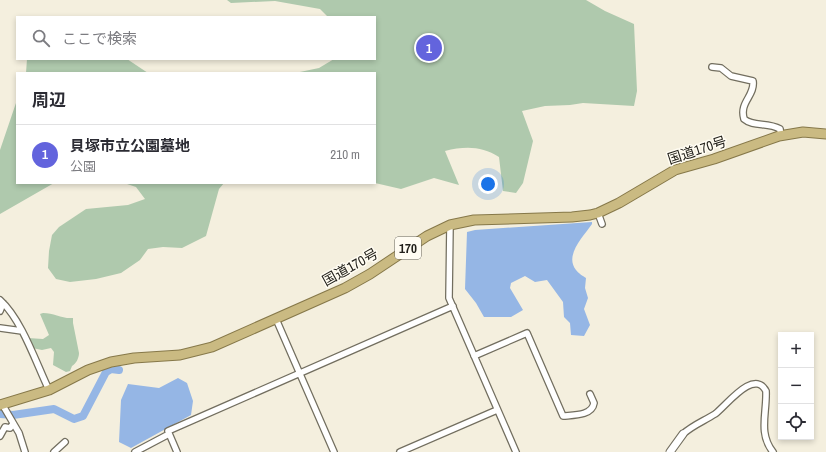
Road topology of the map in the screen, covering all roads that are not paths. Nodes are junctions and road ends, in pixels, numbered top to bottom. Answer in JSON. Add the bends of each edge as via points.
{"nodes":[{"id":1,"x":712,"y":67,"type":"dead end"},
{"id":2,"x":826,"y":134,"type":"edge"},
{"id":3,"x":781,"y":136,"type":"junction"},
{"id":4,"x":598,"y":213,"type":"junction"},
{"id":5,"x":602,"y":224,"type":"dead end"},
{"id":6,"x":450,"y":225,"type":"junction"},
{"id":7,"x":1,"y":302,"type":"edge"},
{"id":8,"x":453,"y":306,"type":"junction"},
{"id":9,"x":0,"y":311,"type":"edge"},
{"id":10,"x":276,"y":319,"type":"junction"},
{"id":11,"x":0,"y":328,"type":"edge"},
{"id":12,"x":22,"y":331,"type":"junction"},
{"id":13,"x":474,"y":356,"type":"junction"},
{"id":14,"x":300,"y":373,"type":"junction"},
{"id":15,"x":49,"y":390,"type":"junction"},
{"id":16,"x":590,"y":394,"type":"dead end"},
{"id":17,"x":1,"y":404,"type":"edge"},
{"id":18,"x":497,"y":410,"type":"junction"},
{"id":19,"x":13,"y":424,"type":"junction"},
{"id":20,"x":169,"y":434,"type":"junction"},
{"id":21,"x":683,"y":434,"type":"joint"},
{"id":22,"x":0,"y":436,"type":"edge"},
{"id":23,"x":65,"y":442,"type":"dead end"},
{"id":24,"x":25,"y":452,"type":"edge"},
{"id":25,"x":54,"y":452,"type":"edge"},
{"id":26,"x":135,"y":452,"type":"edge"},
{"id":27,"x":177,"y":452,"type":"edge"},
{"id":28,"x":334,"y":452,"type":"edge"},
{"id":29,"x":400,"y":452,"type":"edge"},
{"id":30,"x":516,"y":452,"type":"edge"},
{"id":31,"x":670,"y":452,"type":"edge"},
{"id":32,"x":773,"y":452,"type":"edge"}],
"edges":[{"from":1,"to":3,"type":"street","via":[[721,68],[731,76],[753,81],[752,92],[743,107],[744,119],[752,123],[774,126],[780,129]]},
{"from":2,"to":3,"type":"highway","name":"国道170号","number":"170","via":[[803,132]]},
{"from":3,"to":4,"type":"highway","name":"国道170号","number":"170","via":[[675,170]]},
{"from":4,"to":5,"type":"street"},
{"from":4,"to":6,"type":"highway","name":"国道170号","number":"170","via":[[572,217],[474,220]]},
{"from":6,"to":8,"type":"street","via":[[449,298]]},
{"from":6,"to":10,"type":"highway","name":"国道170号","number":"170","via":[[427,236],[354,283]]},
{"from":7,"to":9,"type":"street"},
{"from":7,"to":12,"type":"street","via":[[12,312]]},
{"from":8,"to":13,"type":"street"},
{"from":8,"to":14,"type":"street"},
{"from":10,"to":14,"type":"street"},
{"from":10,"to":15,"type":"highway","name":"国道170号","number":"170","via":[[197,352],[111,362],[88,370]]},
{"from":11,"to":12,"type":"street"},
{"from":12,"to":15,"type":"street"},
{"from":13,"to":16,"type":"street","via":[[527,333],[563,416],[588,413],[592,410],[594,403]]},
{"from":13,"to":18,"type":"street"},
{"from":14,"to":20,"type":"street","via":[[168,431]]},
{"from":14,"to":28,"type":"street"},
{"from":15,"to":17,"type":"highway","name":"国道170号","number":"170"},
{"from":17,"to":19,"type":"street"},
{"from":18,"to":29,"type":"street"},
{"from":18,"to":30,"type":"street"},
{"from":19,"to":22,"type":"street","via":[[10,428],[5,427]]},
{"from":19,"to":24,"type":"street"},
{"from":20,"to":26,"type":"street"},
{"from":20,"to":27,"type":"street"},
{"from":21,"to":31,"type":"street"},
{"from":21,"to":32,"type":"street","via":[[715,413],[741,390],[752,384],[762,385],[766,391],[765,436]]},
{"from":23,"to":25,"type":"street"}]}
